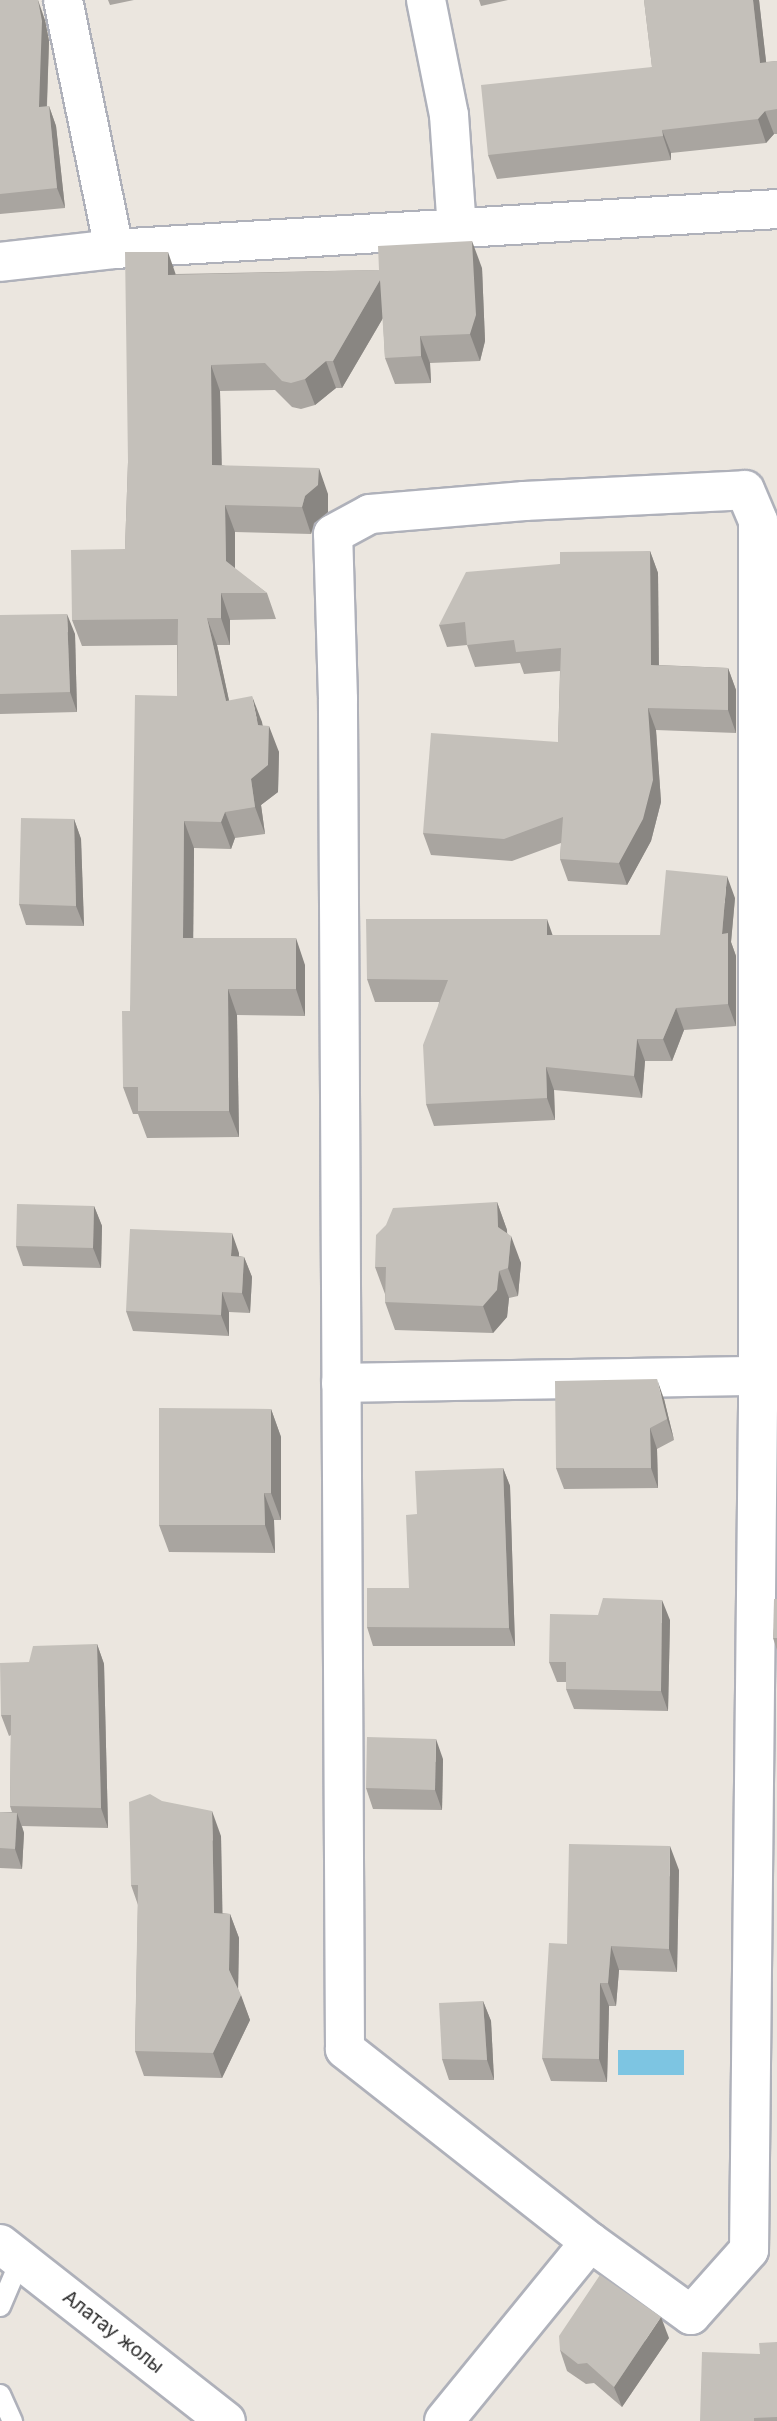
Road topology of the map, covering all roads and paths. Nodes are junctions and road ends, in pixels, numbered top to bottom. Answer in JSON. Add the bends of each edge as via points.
{"nodes":[{"id":1,"x":64,"y":0,"type":"edge"},
{"id":2,"x":426,"y":0,"type":"edge"},
{"id":3,"x":777,"y":209,"type":"edge"},
{"id":4,"x":457,"y":230,"type":"junction"},
{"id":5,"x":114,"y":249,"type":"junction"},
{"id":6,"x":0,"y":262,"type":"edge"},
{"id":7,"x":758,"y":1376,"type":"junction"},
{"id":8,"x":341,"y":1382,"type":"junction"},
{"id":9,"x":590,"y":2242,"type":"junction"},
{"id":10,"x":10,"y":2252,"type":"edge"},
{"id":11,"x":0,"y":2306,"type":"edge"},
{"id":12,"x":0,"y":2394,"type":"edge"},
{"id":13,"x":12,"y":2421,"type":"edge"},
{"id":14,"x":226,"y":2421,"type":"edge"},
{"id":15,"x":444,"y":2421,"type":"edge"}],
"edges":[{"from":1,"to":5,"type":"street"},
{"from":2,"to":4,"type":"street","via":[[449,115]]},
{"from":3,"to":4,"type":"street"},
{"from":4,"to":5,"type":"street"},
{"from":5,"to":6,"type":"street"},
{"from":7,"to":8,"type":"street"},
{"from":7,"to":8,"type":"street","via":[[758,521],[745,490],[370,514],[333,534]]},
{"from":7,"to":9,"type":"street","via":[[749,2250],[691,2315]]},
{"from":8,"to":9,"type":"street","via":[[345,2049]]},
{"from":9,"to":15,"type":"street"},
{"from":10,"to":11,"type":"lane"},
{"from":10,"to":14,"type":"street","name":"Алатау жолы"},
{"from":12,"to":13,"type":"lane"}]}
